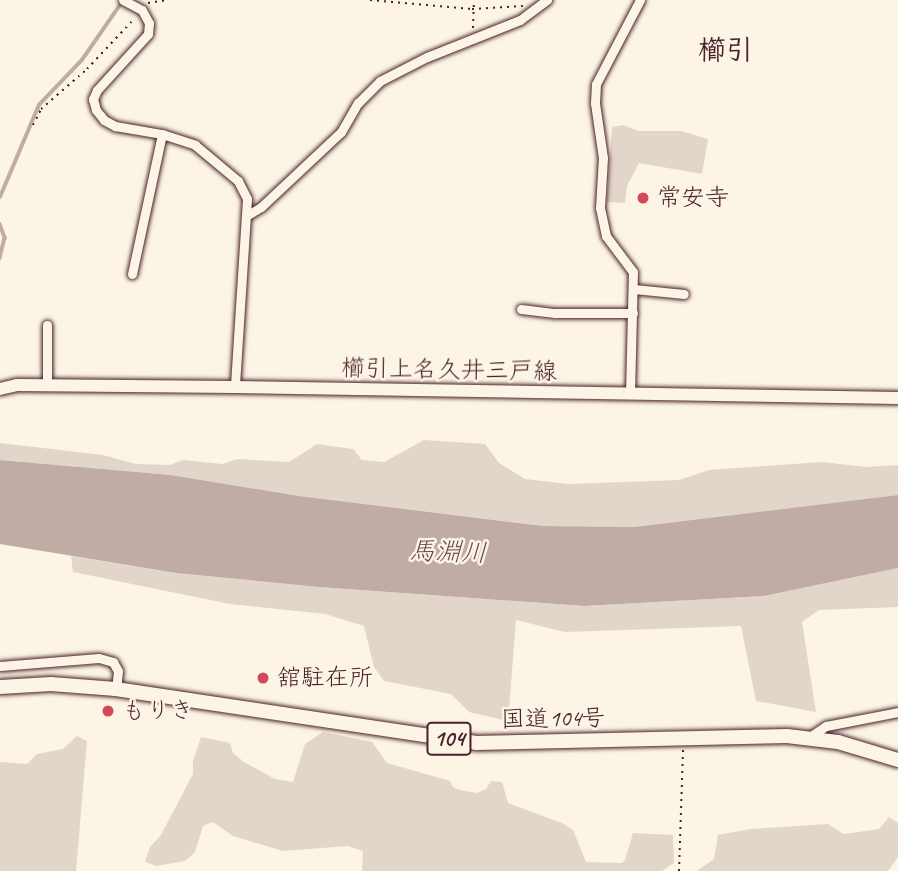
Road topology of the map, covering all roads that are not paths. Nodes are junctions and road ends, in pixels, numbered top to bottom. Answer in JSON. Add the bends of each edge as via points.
{"nodes":[{"id":1,"x":123,"y":0,"type":"edge"},
{"id":2,"x":640,"y":0,"type":"edge"},
{"id":3,"x":545,"y":1,"type":"edge"},
{"id":4,"x":162,"y":134,"type":"junction"},
{"id":5,"x":246,"y":216,"type":"junction"},
{"id":6,"x":132,"y":274,"type":"dead end"},
{"id":7,"x":634,"y":289,"type":"junction"},
{"id":8,"x":684,"y":295,"type":"dead end"},
{"id":9,"x":521,"y":309,"type":"dead end"},
{"id":10,"x":633,"y":313,"type":"junction"},
{"id":11,"x":47,"y":325,"type":"dead end"},
{"id":12,"x":47,"y":385,"type":"junction"},
{"id":13,"x":235,"y":387,"type":"junction"},
{"id":14,"x":0,"y":388,"type":"edge"},
{"id":15,"x":630,"y":394,"type":"junction"},
{"id":16,"x":898,"y":398,"type":"edge"},
{"id":17,"x":0,"y":666,"type":"edge"},
{"id":18,"x":0,"y":687,"type":"edge"},
{"id":19,"x":116,"y":688,"type":"junction"},
{"id":20,"x":898,"y":712,"type":"edge"},
{"id":21,"x":808,"y":738,"type":"junction"},
{"id":22,"x":898,"y":760,"type":"edge"}],
"edges":[{"from":1,"to":4,"type":"street","via":[[140,9],[149,23],[148,34],[97,90],[93,99],[96,110],[115,126]]},
{"from":2,"to":7,"type":"street","via":[[596,84],[595,103],[603,158],[600,208],[606,236],[634,272]]},
{"from":3,"to":5,"type":"street","via":[[520,20],[380,81],[358,103],[341,131],[261,208]]},
{"from":4,"to":5,"type":"street","via":[[195,145],[239,181],[247,199]]},
{"from":4,"to":6,"type":"street"},
{"from":5,"to":13,"type":"street"},
{"from":7,"to":8,"type":"street"},
{"from":7,"to":10,"type":"street"},
{"from":9,"to":10,"type":"street"},
{"from":10,"to":15,"type":"street"},
{"from":11,"to":12,"type":"street"},
{"from":12,"to":13,"type":"main road","name":"櫛引上名久井三戸線"},
{"from":12,"to":14,"type":"main road","name":"櫛引上名久井三戸線"},
{"from":13,"to":15,"type":"main road","name":"櫛引上名久井三戸線"},
{"from":15,"to":16,"type":"main road","name":"櫛引上名久井三戸線"},
{"from":17,"to":19,"type":"street","via":[[99,658],[113,662],[118,671]]},
{"from":18,"to":19,"type":"highway","name":"国道104号","number":"104"},
{"from":19,"to":21,"type":"highway","name":"国道104号","number":"104","via":[[476,743]]},
{"from":20,"to":21,"type":"street","via":[[826,726]]},
{"from":21,"to":22,"type":"highway","name":"国道104号","number":"104"}]}
